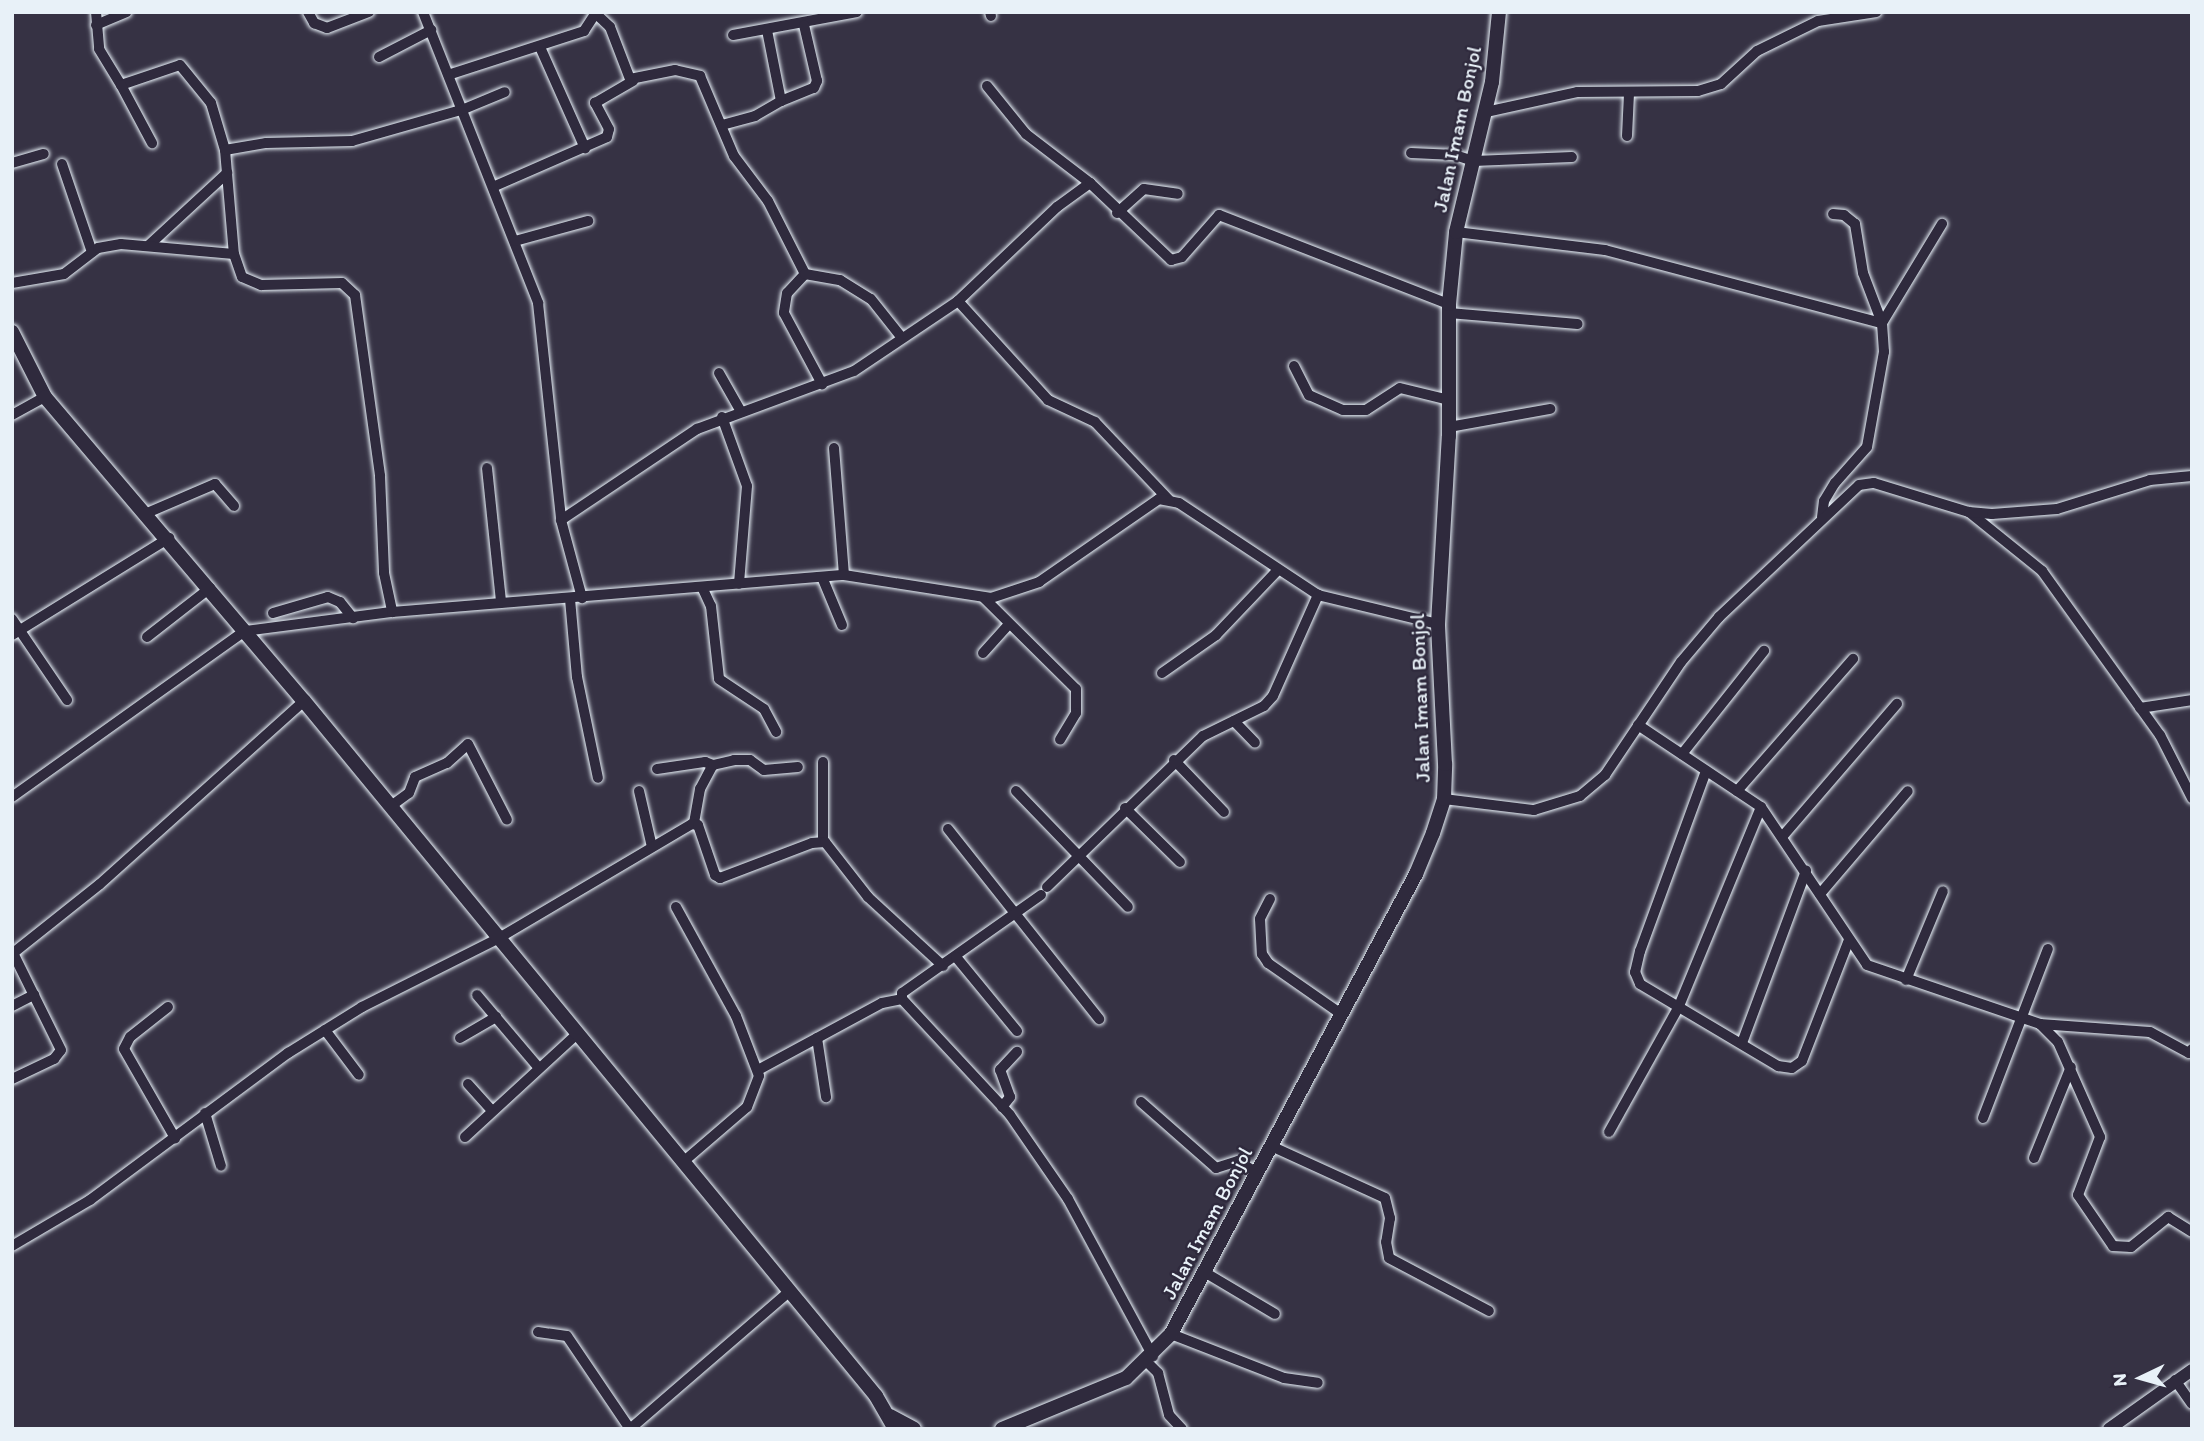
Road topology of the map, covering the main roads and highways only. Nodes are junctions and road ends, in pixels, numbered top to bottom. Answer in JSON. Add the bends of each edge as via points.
{"nodes":[{"id":1,"x":1499,"y":12,"type":"edge"},
{"id":2,"x":12,"y":332,"type":"edge"},
{"id":3,"x":893,"y":1422,"type":"edge"},
{"id":4,"x":914,"y":1429,"type":"edge"},
{"id":5,"x":1002,"y":1429,"type":"edge"}],
"edges":[{"from":1,"to":5,"type":"main road","name":"Jalan Imam Bonjol","via":[[1486,112],[1456,232],[1449,309],[1449,427],[1437,624],[1444,799],[1416,874],[1171,1334],[1126,1378]]},
{"from":2,"to":3,"type":"main road","via":[[46,397],[391,806]]},
{"from":3,"to":4,"type":"main road"}]}
